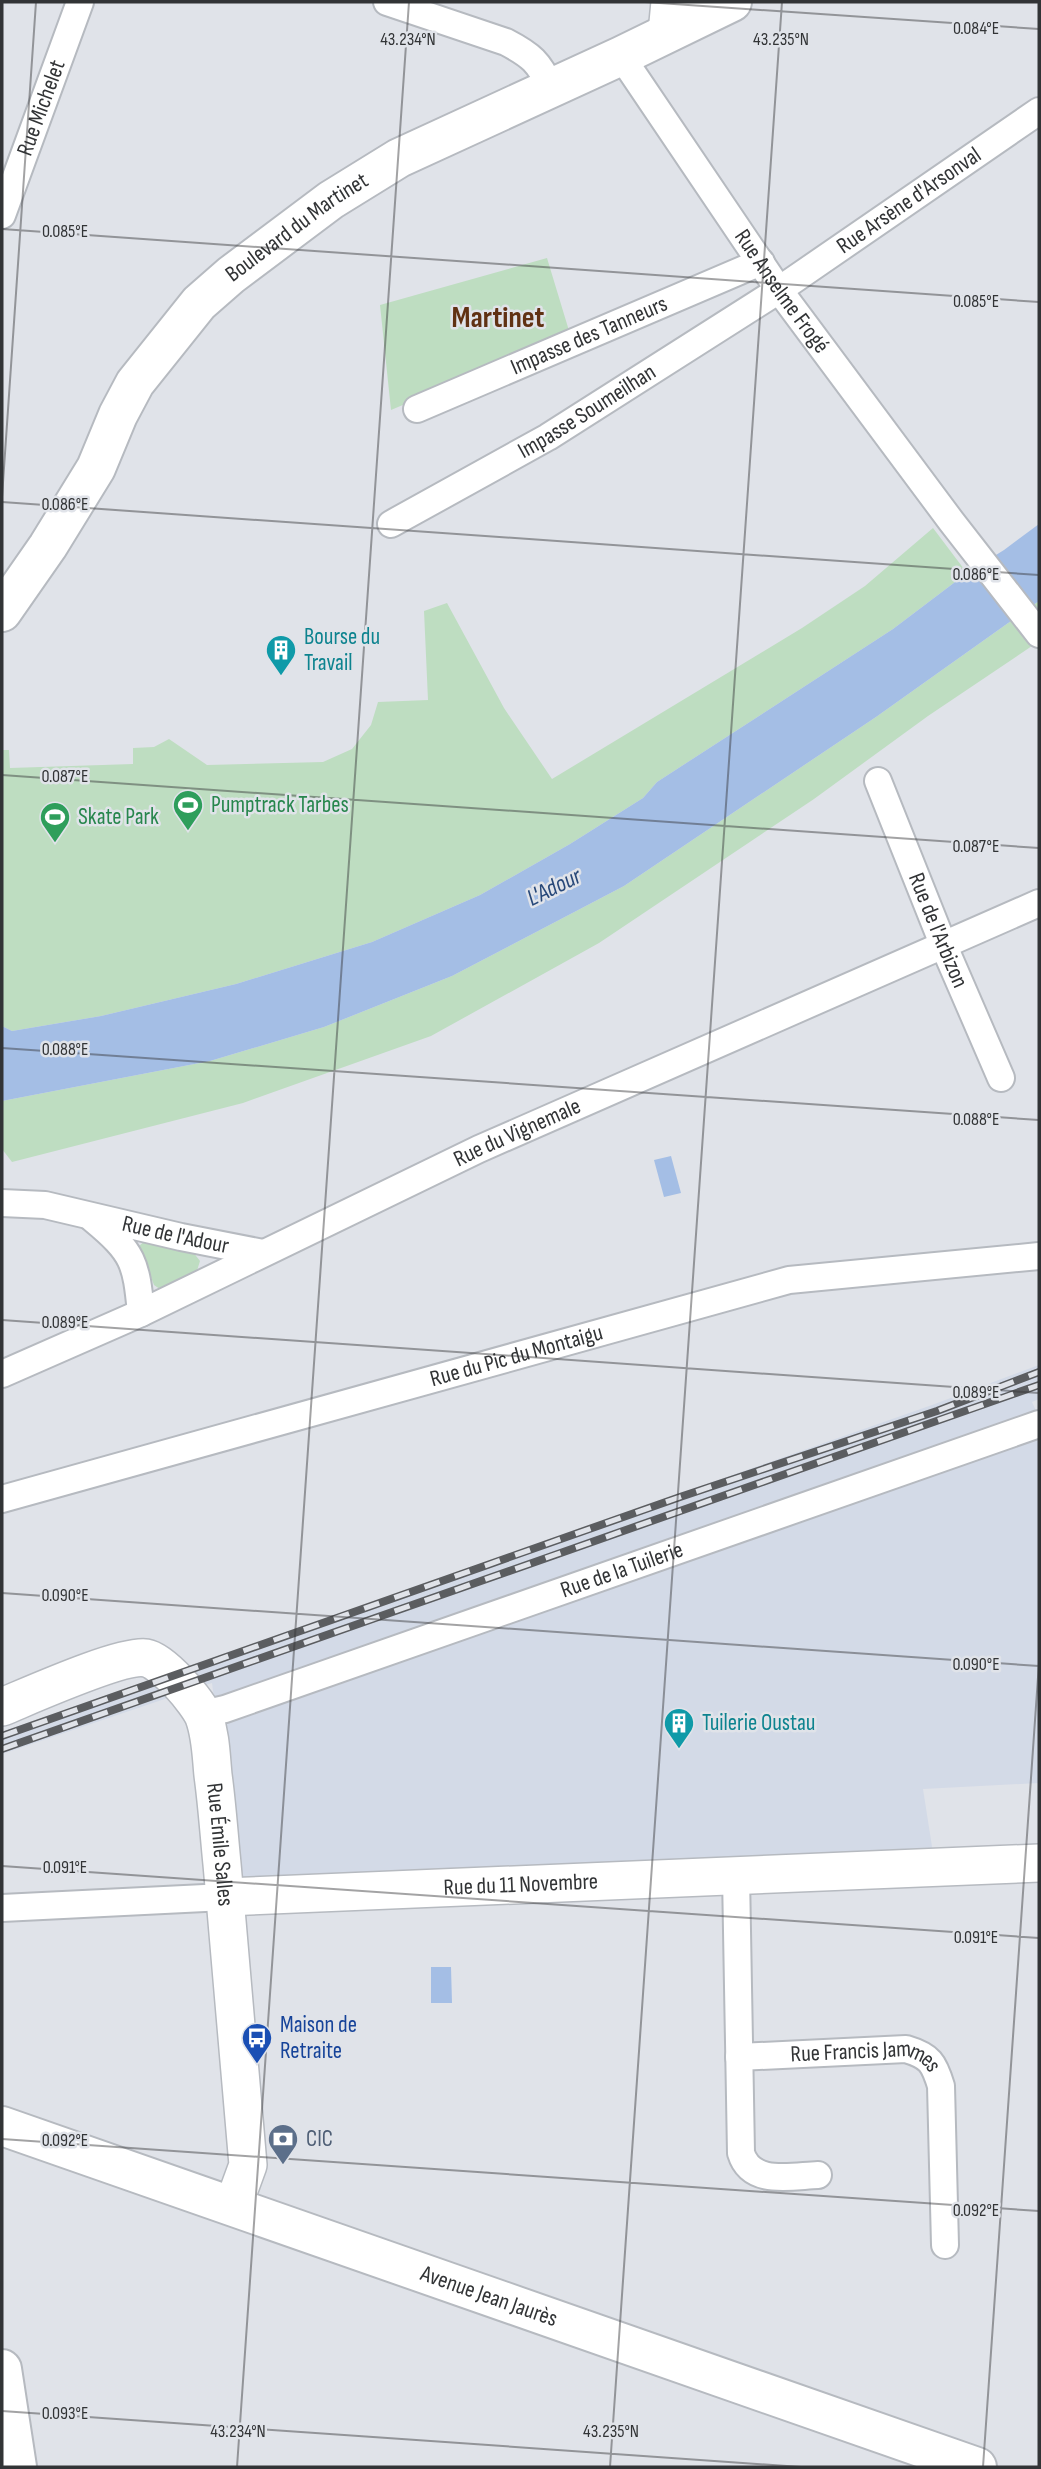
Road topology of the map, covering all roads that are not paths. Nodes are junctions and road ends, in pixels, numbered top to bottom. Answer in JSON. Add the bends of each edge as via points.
{"nodes":[{"id":1,"x":80,"y":2,"type":"edge"},
{"id":2,"x":387,"y":2,"type":"edge"},
{"id":3,"x":732,"y":2,"type":"edge"},
{"id":4,"x":668,"y":17,"type":"edge"},
{"id":5,"x":621,"y":56,"type":"junction"},
{"id":6,"x":551,"y":88,"type":"junction"},
{"id":7,"x":1039,"y":111,"type":"edge"},
{"id":8,"x":2,"y":215,"type":"edge"},
{"id":9,"x":761,"y":262,"type":"junction"},
{"id":10,"x":779,"y":290,"type":"junction"},
{"id":11,"x":417,"y":408,"type":"dead end"},
{"id":12,"x":391,"y":524,"type":"dead end"},
{"id":13,"x":2,"y":612,"type":"edge"},
{"id":14,"x":1039,"y":634,"type":"edge"},
{"id":15,"x":878,"y":781,"type":"dead end"},
{"id":16,"x":1039,"y":903,"type":"edge"},
{"id":17,"x":943,"y":944,"type":"junction"},
{"id":18,"x":1002,"y":1078,"type":"dead end"},
{"id":19,"x":2,"y":1203,"type":"edge"},
{"id":20,"x":89,"y":1216,"type":"junction"},
{"id":21,"x":263,"y":1253,"type":"junction"},
{"id":22,"x":1039,"y":1256,"type":"edge"},
{"id":23,"x":141,"y":1313,"type":"junction"},
{"id":24,"x":2,"y":1374,"type":"edge"},
{"id":25,"x":1039,"y":1424,"type":"edge"},
{"id":26,"x":2,"y":1499,"type":"edge"},
{"id":27,"x":2,"y":1707,"type":"edge"},
{"id":28,"x":203,"y":1714,"type":"junction"},
{"id":29,"x":1039,"y":1863,"type":"edge"},
{"id":30,"x":736,"y":1875,"type":"junction"},
{"id":31,"x":225,"y":1897,"type":"junction"},
{"id":32,"x":2,"y":1908,"type":"edge"},
{"id":33,"x":739,"y":2057,"type":"junction"},
{"id":34,"x":2,"y":2126,"type":"edge"},
{"id":35,"x":818,"y":2175,"type":"dead end"},
{"id":36,"x":233,"y":2206,"type":"junction"},
{"id":37,"x":945,"y":2245,"type":"dead end"},
{"id":38,"x":2,"y":2369,"type":"edge"},
{"id":39,"x":931,"y":2459,"type":"edge"},
{"id":40,"x":17,"y":2467,"type":"edge"},
{"id":41,"x":977,"y":2467,"type":"edge"}],
"edges":[{"from":1,"to":8,"type":"street","name":"Rue Michelet"},
{"from":2,"to":6,"type":"street","via":[[522,50],[539,64]]},
{"from":3,"to":4,"type":"main road","name":"Boulevard du Martinet"},
{"from":4,"to":5,"type":"main road","name":"Boulevard du Martinet"},
{"from":5,"to":6,"type":"main road","name":"Boulevard du Martinet"},
{"from":5,"to":9,"type":"street","name":"Rue Anselme Frogé"},
{"from":6,"to":13,"type":"main road","name":"Boulevard du Martinet","via":[[388,165],[331,200],[198,303],[135,383],[96,468]]},
{"from":7,"to":10,"type":"street","name":"Rue Arsène d'Arsonval"},
{"from":9,"to":10,"type":"street","name":"Rue Anselme Frogé"},
{"from":9,"to":11,"type":"street","name":"Impasse des Tanneurs"},
{"from":10,"to":12,"type":"street","name":"Impasse Soumeilhan","via":[[548,437]]},
{"from":10,"to":14,"type":"street","name":"Rue Anselme Frogé"},
{"from":15,"to":17,"type":"street","name":"Rue de l'Arbizon"},
{"from":16,"to":17,"type":"street","name":"Rue du Vignemale"},
{"from":17,"to":18,"type":"street","name":"Rue de l'Arbizon"},
{"from":17,"to":21,"type":"street","name":"Rue du Vignemale","via":[[479,1150]]},
{"from":19,"to":20,"type":"street","name":"Rue de l'Adour","via":[[45,1205]]},
{"from":20,"to":21,"type":"street","name":"Rue de l'Adour"},
{"from":20,"to":23,"type":"street","name":"Rue de l'Adour","via":[[118,1239],[136,1266]]},
{"from":21,"to":23,"type":"street","name":"Rue du Vignemale"},
{"from":22,"to":26,"type":"street","name":"Rue du Pic du Montaigu","via":[[789,1280]]},
{"from":23,"to":24,"type":"street","name":"Rue du Vignemale"},
{"from":25,"to":28,"type":"street","name":"Rue de la Tuilerie"},
{"from":27,"to":28,"type":"street","name":"Rue Émile Salles","via":[[105,1667],[145,1658],[161,1666]]},
{"from":28,"to":31,"type":"street","name":"Rue Émile Salles","via":[[209,1733]]},
{"from":29,"to":30,"type":"street","name":"Rue du 11 Novembre"},
{"from":30,"to":31,"type":"street","name":"Rue du 11 Novembre"},
{"from":30,"to":33,"type":"street"},
{"from":31,"to":32,"type":"street","name":"Rue du 11 Novembre"},
{"from":31,"to":36,"type":"street","name":"Rue Émile Salles","via":[[248,2165]]},
{"from":33,"to":35,"type":"street","via":[[744,2163],[762,2176]]},
{"from":33,"to":37,"type":"street","name":"Rue Francis Jammes","via":[[906,2049],[923,2054],[935,2066],[941,2087]]},
{"from":34,"to":36,"type":"main road","name":"Avenue Jean Jaurès"},
{"from":36,"to":39,"type":"main road","name":"Avenue Jean Jaurès"},
{"from":38,"to":40,"type":"main road"},
{"from":39,"to":41,"type":"main road","name":"Avenue Jean Jaurès"}]}
